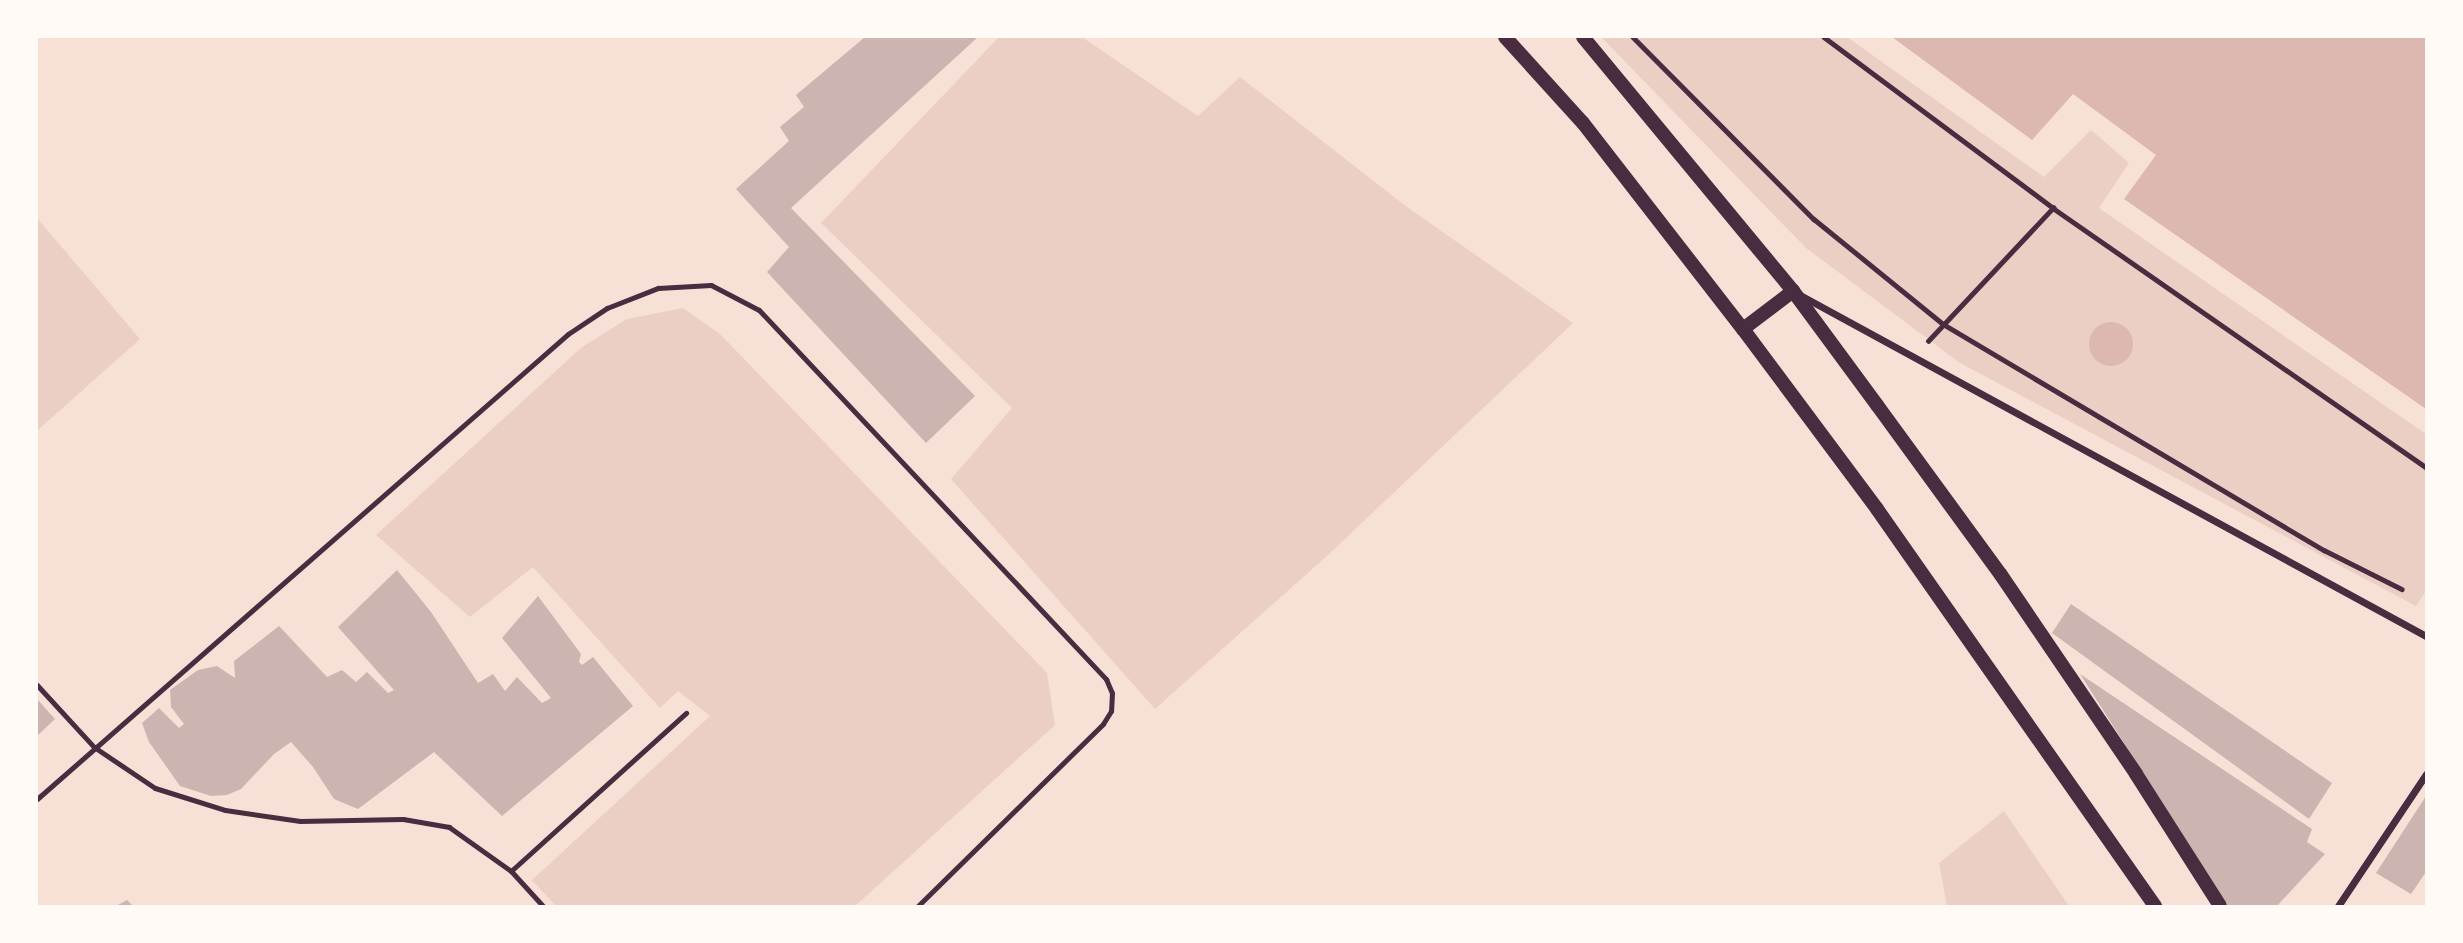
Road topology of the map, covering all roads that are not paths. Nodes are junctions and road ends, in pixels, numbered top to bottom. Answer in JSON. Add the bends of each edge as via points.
{"nodes":[{"id":1,"x":1505,"y":37,"type":"edge"},
{"id":2,"x":1583,"y":37,"type":"edge"},
{"id":3,"x":1793,"y":292,"type":"junction"},
{"id":4,"x":1743,"y":329,"type":"junction"},
{"id":5,"x":2426,"y":636,"type":"edge"},
{"id":6,"x":37,"y":685,"type":"edge"},
{"id":7,"x":686,"y":713,"type":"dead end"},
{"id":8,"x":93,"y":747,"type":"junction"},
{"id":9,"x":2426,"y":774,"type":"edge"},
{"id":10,"x":37,"y":799,"type":"edge"},
{"id":11,"x":511,"y":871,"type":"junction"},
{"id":12,"x":543,"y":906,"type":"edge"},
{"id":13,"x":918,"y":906,"type":"edge"},
{"id":14,"x":2155,"y":906,"type":"edge"},
{"id":15,"x":2220,"y":906,"type":"edge"},
{"id":16,"x":2338,"y":906,"type":"edge"}],
"edges":[{"from":1,"to":4,"type":"main road","via":[[1583,123]]},
{"from":2,"to":3,"type":"main road"},
{"from":3,"to":4,"type":"main road"},
{"from":3,"to":5,"type":"street"},
{"from":3,"to":15,"type":"main road","via":[[2001,575]]},
{"from":4,"to":14,"type":"main road","via":[[1885,521]]},
{"from":6,"to":8,"type":"lane"},
{"from":7,"to":11,"type":"lane"},
{"from":8,"to":10,"type":"lane"},
{"from":8,"to":11,"type":"lane","via":[[155,788],[225,810],[300,821],[403,819],[449,827]]},
{"from":8,"to":13,"type":"lane","via":[[568,334],[607,307],[658,289],[711,285],[759,310],[1107,679],[1112,693],[1111,711],[1103,724]]},
{"from":9,"to":16,"type":"street"},
{"from":11,"to":12,"type":"lane"}]}
